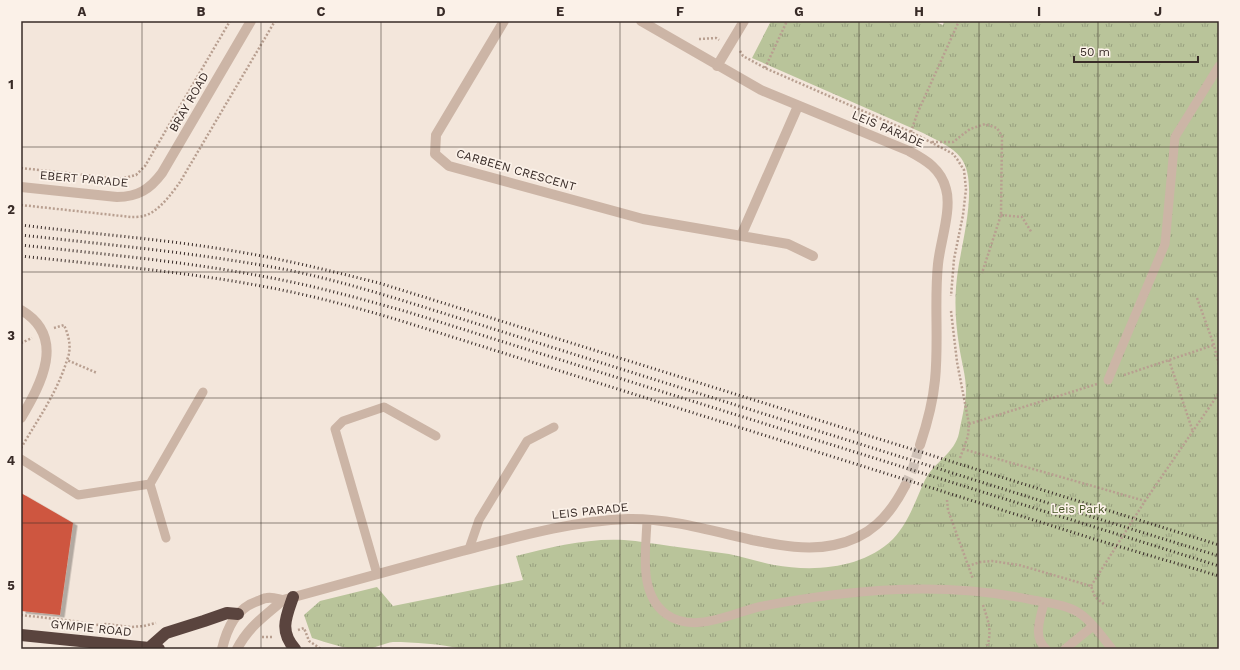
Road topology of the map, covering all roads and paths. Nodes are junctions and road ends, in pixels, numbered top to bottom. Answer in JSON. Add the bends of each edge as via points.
{"nodes":[{"id":1,"x":230,"y":21,"type":"edge"},
{"id":2,"x":251,"y":21,"type":"edge"},
{"id":3,"x":275,"y":21,"type":"edge"},
{"id":4,"x":504,"y":21,"type":"edge"},
{"id":5,"x":641,"y":21,"type":"edge"},
{"id":6,"x":744,"y":21,"type":"edge"},
{"id":7,"x":787,"y":21,"type":"edge"},
{"id":8,"x":959,"y":21,"type":"edge"},
{"id":9,"x":698,"y":39,"type":"dead end"},
{"id":10,"x":730,"y":45,"type":"junction"},
{"id":11,"x":717,"y":66,"type":"junction"},
{"id":12,"x":1219,"y":66,"type":"edge"},
{"id":13,"x":765,"y":68,"type":"junction"},
{"id":14,"x":798,"y":106,"type":"junction"},
{"id":15,"x":911,"y":132,"type":"junction"},
{"id":16,"x":931,"y":142,"type":"junction"},
{"id":17,"x":21,"y":168,"type":"edge"},
{"id":18,"x":21,"y":187,"type":"edge"},
{"id":19,"x":144,"y":192,"type":"joint"},
{"id":20,"x":21,"y":205,"type":"edge"},
{"id":21,"x":1000,"y":215,"type":"junction"},
{"id":22,"x":1032,"y":232,"type":"dead end"},
{"id":23,"x":741,"y":236,"type":"junction"},
{"id":24,"x":813,"y":256,"type":"dead end"},
{"id":25,"x":982,"y":273,"type":"dead end"},
{"id":26,"x":1197,"y":298,"type":"dead end"},
{"id":27,"x":951,"y":302,"type":"dead end"},
{"id":28,"x":951,"y":308,"type":"dead end"},
{"id":29,"x":21,"y":310,"type":"edge"},
{"id":30,"x":42,"y":332,"type":"junction"},
{"id":31,"x":1214,"y":345,"type":"junction"},
{"id":32,"x":68,"y":360,"type":"junction"},
{"id":33,"x":1169,"y":360,"type":"junction"},
{"id":34,"x":1219,"y":366,"type":"edge"},
{"id":35,"x":97,"y":373,"type":"dead end"},
{"id":36,"x":1108,"y":380,"type":"junction"},
{"id":37,"x":203,"y":392,"type":"dead end"},
{"id":38,"x":1219,"y":393,"type":"edge"},
{"id":39,"x":21,"y":418,"type":"edge"},
{"id":40,"x":970,"y":424,"type":"junction"},
{"id":41,"x":554,"y":427,"type":"dead end"},
{"id":42,"x":1192,"y":432,"type":"junction"},
{"id":43,"x":436,"y":436,"type":"dead end"},
{"id":44,"x":920,"y":445,"type":"tunnel mouth"},
{"id":45,"x":21,"y":448,"type":"edge"},
{"id":46,"x":963,"y":449,"type":"junction"},
{"id":47,"x":960,"y":458,"type":"dead end"},
{"id":48,"x":21,"y":459,"type":"edge"},
{"id":49,"x":150,"y":484,"type":"junction"},
{"id":50,"x":905,"y":486,"type":"tunnel mouth"},
{"id":51,"x":947,"y":500,"type":"dead end"},
{"id":52,"x":1145,"y":501,"type":"junction"},
{"id":53,"x":647,"y":520,"type":"junction"},
{"id":54,"x":166,"y":538,"type":"dead end"},
{"id":55,"x":469,"y":549,"type":"junction"},
{"id":56,"x":968,"y":566,"type":"junction"},
{"id":57,"x":377,"y":574,"type":"junction"},
{"id":58,"x":973,"y":580,"type":"dead end"},
{"id":59,"x":1091,"y":586,"type":"junction"},
{"id":60,"x":288,"y":599,"type":"junction"},
{"id":61,"x":981,"y":601,"type":"dead end"},
{"id":62,"x":1044,"y":602,"type":"junction"},
{"id":63,"x":1105,"y":605,"type":"dead end"},
{"id":64,"x":21,"y":614,"type":"edge"},
{"id":65,"x":238,"y":614,"type":"junction"},
{"id":66,"x":161,"y":621,"type":"dead end"},
{"id":67,"x":1093,"y":626,"type":"junction"},
{"id":68,"x":296,"y":630,"type":"dead end"},
{"id":69,"x":21,"y":635,"type":"edge"},
{"id":70,"x":276,"y":636,"type":"dead end"},
{"id":71,"x":260,"y":637,"type":"dead end"},
{"id":72,"x":154,"y":648,"type":"edge"},
{"id":73,"x":222,"y":649,"type":"edge"},
{"id":74,"x":238,"y":649,"type":"edge"},
{"id":75,"x":295,"y":649,"type":"edge"},
{"id":76,"x":321,"y":649,"type":"edge"},
{"id":77,"x":986,"y":649,"type":"edge"},
{"id":78,"x":1046,"y":649,"type":"edge"},
{"id":79,"x":1066,"y":649,"type":"edge"},
{"id":80,"x":1112,"y":649,"type":"edge"}],
"edges":[{"from":1,"to":17,"type":"path","via":[[145,166],[136,175],[120,179]]},
{"from":2,"to":19,"type":"street","name":"BRAY ROAD","via":[[162,173]]},
{"from":3,"to":20,"type":"path","via":[[180,182],[153,212],[131,217]]},
{"from":4,"to":23,"type":"street","name":"CARBEEN CRESCENT","via":[[436,135],[435,154],[449,166],[643,219]]},
{"from":5,"to":11,"type":"street","name":"LEIS PARADE"},
{"from":6,"to":10,"type":"street"},
{"from":7,"to":13,"type":"path"},
{"from":8,"to":15,"type":"path"},
{"from":9,"to":10,"type":"path","via":[[716,38]]},
{"from":10,"to":11,"type":"street"},
{"from":10,"to":13,"type":"path","via":[[738,47],[743,56]]},
{"from":11,"to":14,"type":"street","name":"LEIS PARADE","via":[[761,90]]},
{"from":12,"to":36,"type":"lane","via":[[1175,138],[1165,244]]},
{"from":13,"to":15,"type":"path"},
{"from":14,"to":23,"type":"street"},
{"from":14,"to":44,"type":"street","name":"LEIS PARADE","via":[[920,156],[930,163],[944,182],[948,198],[937,276],[935,381]]},
{"from":15,"to":16,"type":"path"},
{"from":16,"to":21,"type":"path","via":[[953,142],[970,129],[985,124],[997,128],[1002,136]]},
{"from":16,"to":27,"type":"path","via":[[953,154],[962,165],[966,176],[965,205],[955,252]]},
{"from":18,"to":19,"type":"street","name":"EBERT PARADE","via":[[117,197]]},
{"from":21,"to":22,"type":"path","via":[[1022,217]]},
{"from":21,"to":25,"type":"path"},
{"from":23,"to":24,"type":"street","name":"CARBEEN CRESCENT","via":[[788,244]]},
{"from":26,"to":31,"type":"path"},
{"from":28,"to":40,"type":"path","via":[[957,362]]},
{"from":29,"to":30,"type":"street","via":[[30,315]]},
{"from":30,"to":32,"type":"path","via":[[64,325],[68,334]]},
{"from":30,"to":39,"type":"street","via":[[47,345],[47,358],[43,374]]},
{"from":31,"to":33,"type":"path"},
{"from":31,"to":34,"type":"path"},
{"from":32,"to":35,"type":"path"},
{"from":32,"to":45,"type":"path","via":[[46,409]]},
{"from":33,"to":36,"type":"path"},
{"from":33,"to":42,"type":"path"},
{"from":36,"to":40,"type":"path"},
{"from":37,"to":49,"type":"lane"},
{"from":38,"to":42,"type":"path"},
{"from":40,"to":46,"type":"path"},
{"from":41,"to":55,"type":"lane","via":[[527,441],[480,520]]},
{"from":42,"to":52,"type":"path"},
{"from":43,"to":57,"type":"lane","via":[[384,407],[343,421],[335,429]]},
{"from":46,"to":47,"type":"path"},
{"from":46,"to":52,"type":"path"},
{"from":48,"to":49,"type":"lane","via":[[78,495]]},
{"from":49,"to":54,"type":"lane"},
{"from":50,"to":53,"type":"street","name":"LEIS PARADE","via":[[894,506],[873,529],[862,536],[833,546],[771,544]]},
{"from":51,"to":56,"type":"path","via":[[948,510]]},
{"from":52,"to":59,"type":"path"},
{"from":53,"to":55,"type":"street","name":"LEIS PARADE","via":[[571,524]]},
{"from":53,"to":62,"type":"lane","via":[[646,576],[650,590],[657,605],[667,615],[680,620],[707,621],[761,607],[846,593],[884,590],[954,589],[1003,594]]},
{"from":55,"to":57,"type":"street","name":"LEIS PARADE"},
{"from":56,"to":58,"type":"path"},
{"from":56,"to":59,"type":"path","via":[[992,561]]},
{"from":57,"to":60,"type":"street","name":"LEIS PARADE"},
{"from":59,"to":63,"type":"path","via":[[1095,596]]},
{"from":60,"to":65,"type":"street","name":"LEIS PARADE","via":[[267,598],[252,603]]},
{"from":60,"to":74,"type":"street","name":"LEIS PARADE","via":[[255,623]]},
{"from":60,"to":75,"type":"highway","via":[[285,628],[288,639]]},
{"from":61,"to":77,"type":"path","via":[[990,626]]},
{"from":62,"to":67,"type":"lane","via":[[1075,611]]},
{"from":62,"to":78,"type":"lane","via":[[1038,637]]},
{"from":64,"to":66,"type":"path","via":[[96,625],[137,626]]},
{"from":65,"to":72,"type":"highway","via":[[227,613],[166,633]]},
{"from":65,"to":73,"type":"street","name":"LEIS PARADE","via":[[228,628]]},
{"from":67,"to":79,"type":"lane"},
{"from":67,"to":80,"type":"lane"},
{"from":68,"to":76,"type":"path","via":[[304,628],[309,641]]},
{"from":69,"to":72,"type":"highway","name":"GYMPIE ROAD"},
{"from":70,"to":71,"type":"path"}]}
